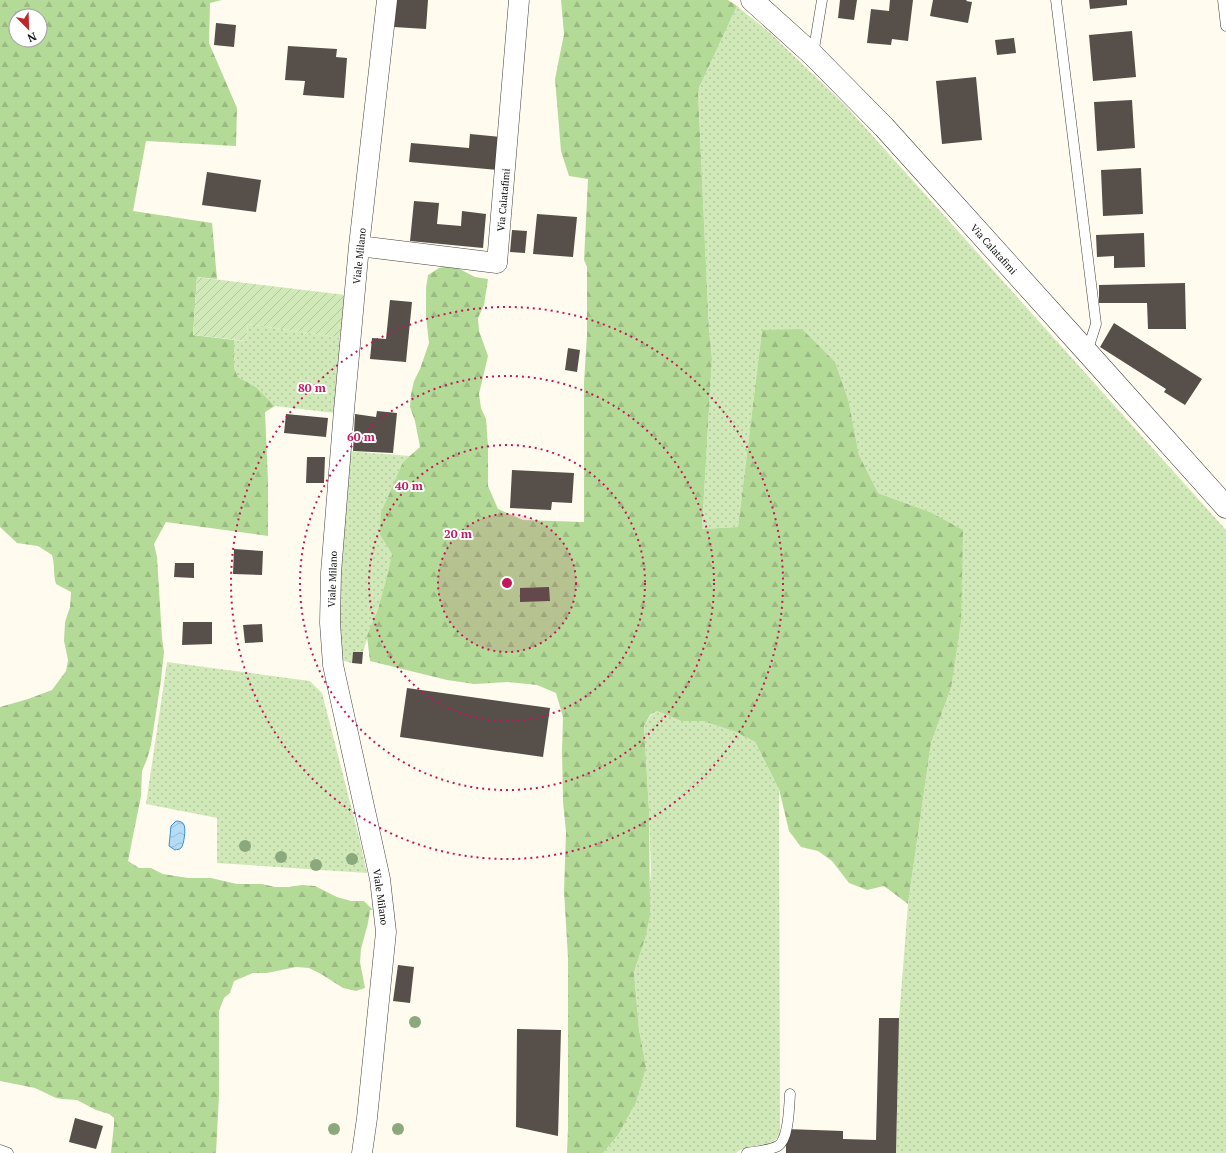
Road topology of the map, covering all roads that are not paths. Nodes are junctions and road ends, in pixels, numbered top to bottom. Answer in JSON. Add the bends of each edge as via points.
{"nodes":[{"id":1,"x":387,"y":0,"type":"edge"},
{"id":2,"x":519,"y":0,"type":"edge"},
{"id":3,"x":752,"y":0,"type":"edge"},
{"id":4,"x":822,"y":0,"type":"edge"},
{"id":5,"x":1056,"y":0,"type":"edge"},
{"id":6,"x":1223,"y":0,"type":"edge"},
{"id":7,"x":1226,"y":26,"type":"edge"},
{"id":8,"x":813,"y":54,"type":"junction"},
{"id":9,"x":360,"y":246,"type":"junction"},
{"id":10,"x":1087,"y":352,"type":"junction"},
{"id":11,"x":1226,"y":507,"type":"edge"},
{"id":12,"x":790,"y":1094,"type":"dead end"},
{"id":13,"x":0,"y":1150,"type":"edge"},
{"id":14,"x":8,"y":1153,"type":"edge"},
{"id":15,"x":362,"y":1153,"type":"edge"},
{"id":16,"x":747,"y":1153,"type":"edge"}],
"edges":[{"from":1,"to":9,"type":"street","name":"Viale Milano"},
{"from":2,"to":9,"type":"street","name":"Via Calatafimi","via":[[497,262]]},
{"from":3,"to":8,"type":"street","name":"Via Calatafimi"},
{"from":4,"to":8,"type":"lane"},
{"from":5,"to":10,"type":"lane","via":[[1096,324]]},
{"from":6,"to":7,"type":"lane"},
{"from":8,"to":10,"type":"street","name":"Via Calatafimi","via":[[884,127]]},
{"from":9,"to":15,"type":"street","name":"Viale Milano","via":[[331,573],[330,623],[333,665],[380,879],[386,932],[368,1118]]},
{"from":10,"to":11,"type":"street","name":"Via Calatafimi"},
{"from":12,"to":16,"type":"lane","via":[[784,1139],[779,1145],[767,1150]]},
{"from":13,"to":14,"type":"lane"}]}
